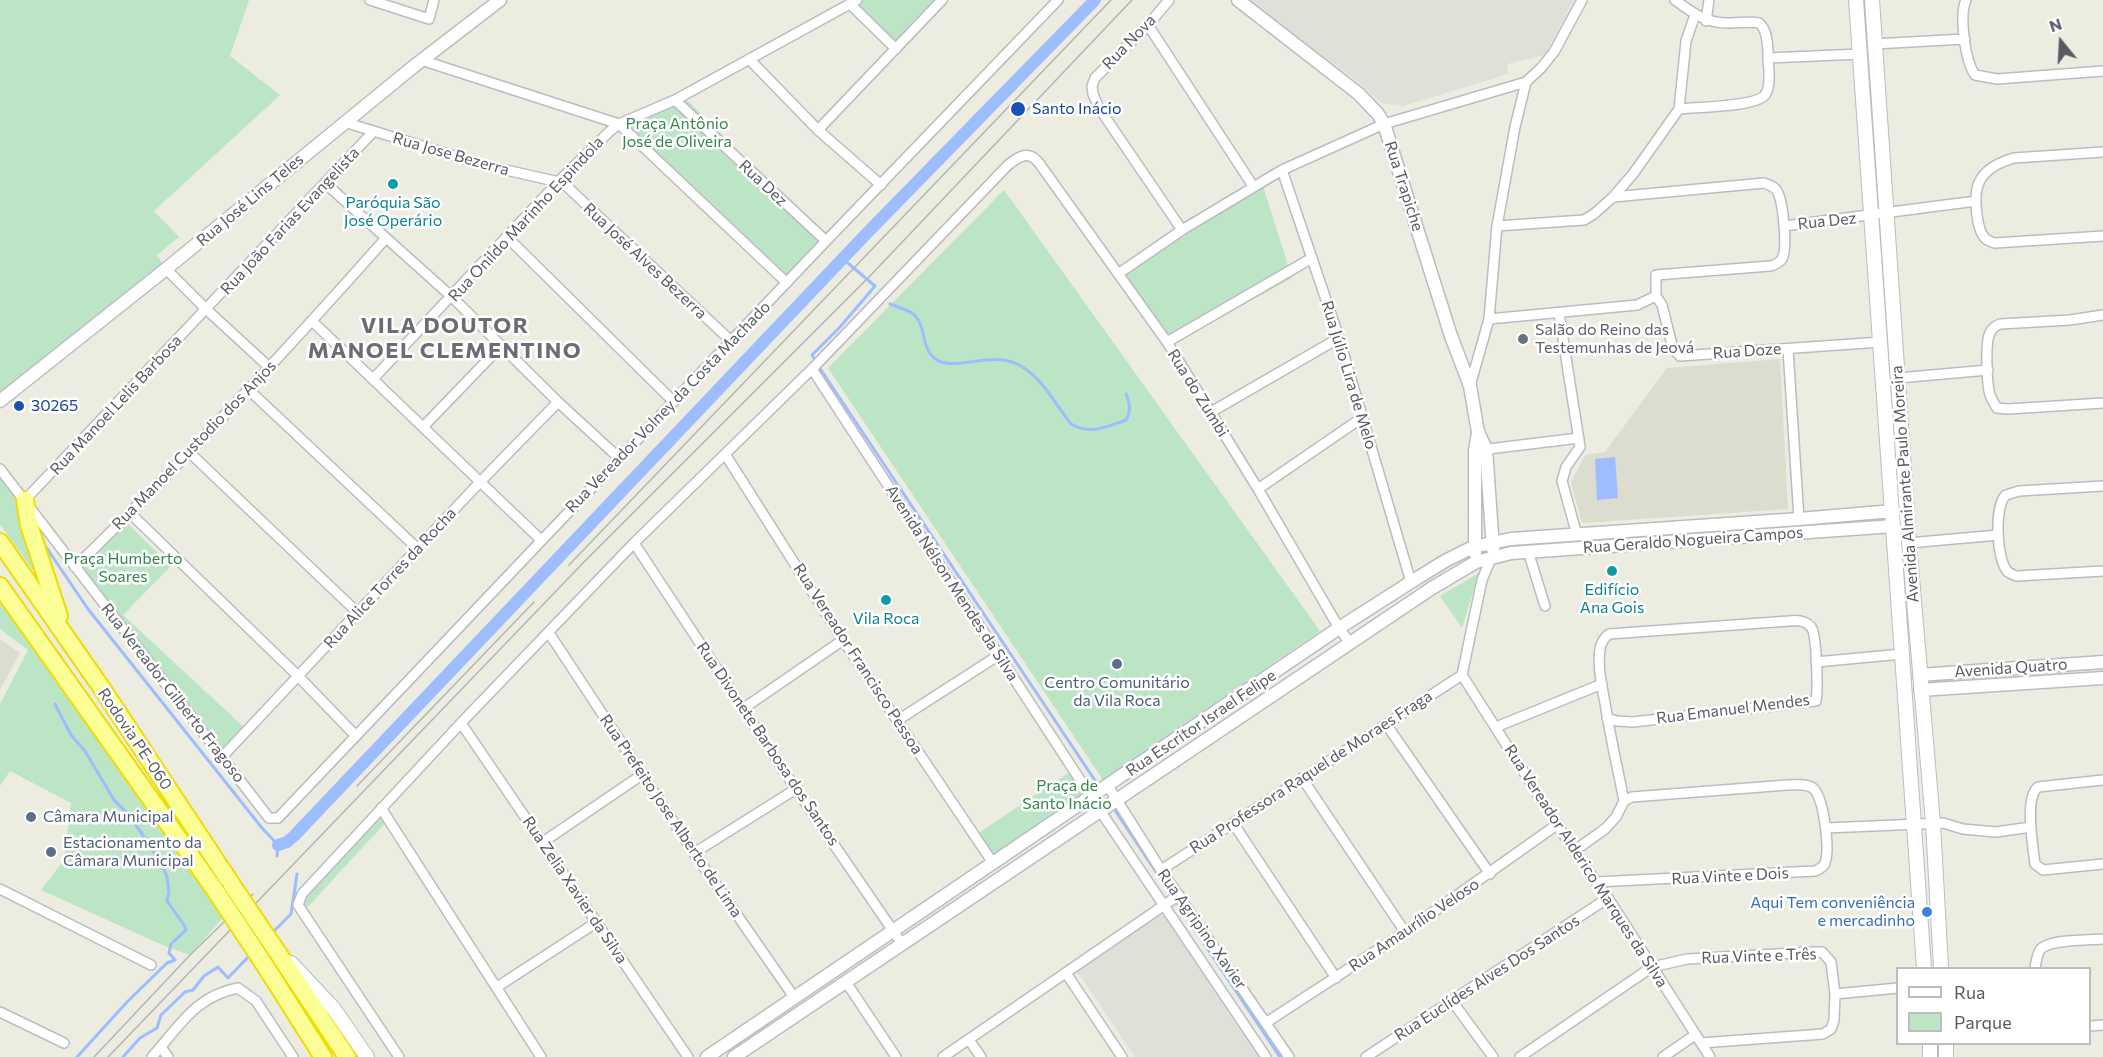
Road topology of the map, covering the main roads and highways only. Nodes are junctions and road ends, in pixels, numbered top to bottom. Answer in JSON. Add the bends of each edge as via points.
{"nodes":[{"id":1,"x":1856,"y":0,"type":"edge"},
{"id":2,"x":1872,"y":0,"type":"edge"},
{"id":3,"x":25,"y":500,"type":"road end"},
{"id":4,"x":0,"y":542,"type":"edge"},
{"id":5,"x":0,"y":586,"type":"edge"},
{"id":6,"x":66,"y":636,"type":"junction"},
{"id":7,"x":276,"y":950,"type":"junction"},
{"id":8,"x":1924,"y":967,"type":"edge"},
{"id":9,"x":1941,"y":967,"type":"edge"},
{"id":10,"x":323,"y":1057,"type":"edge"},
{"id":11,"x":347,"y":1057,"type":"edge"},
{"id":12,"x":367,"y":1057,"type":"edge"}],
"edges":[{"from":1,"to":8,"type":"main road","name":"Avenida Almirante Paulo Moreira"},
{"from":2,"to":9,"type":"main road","name":"Avenida Almirante Paulo Moreira"},
{"from":3,"to":6,"type":"highway","via":[[29,525]]},
{"from":4,"to":6,"type":"highway","name":"Rodovia PE-060"},
{"from":5,"to":10,"type":"highway","bridge":true,"via":[[215,890]]},
{"from":6,"to":7,"type":"highway","name":"Rodovia PE-060","bridge":true},
{"from":7,"to":11,"type":"highway","name":"Rodovia PE-060"},
{"from":7,"to":12,"type":"main road","via":[[334,1009]]}]}
